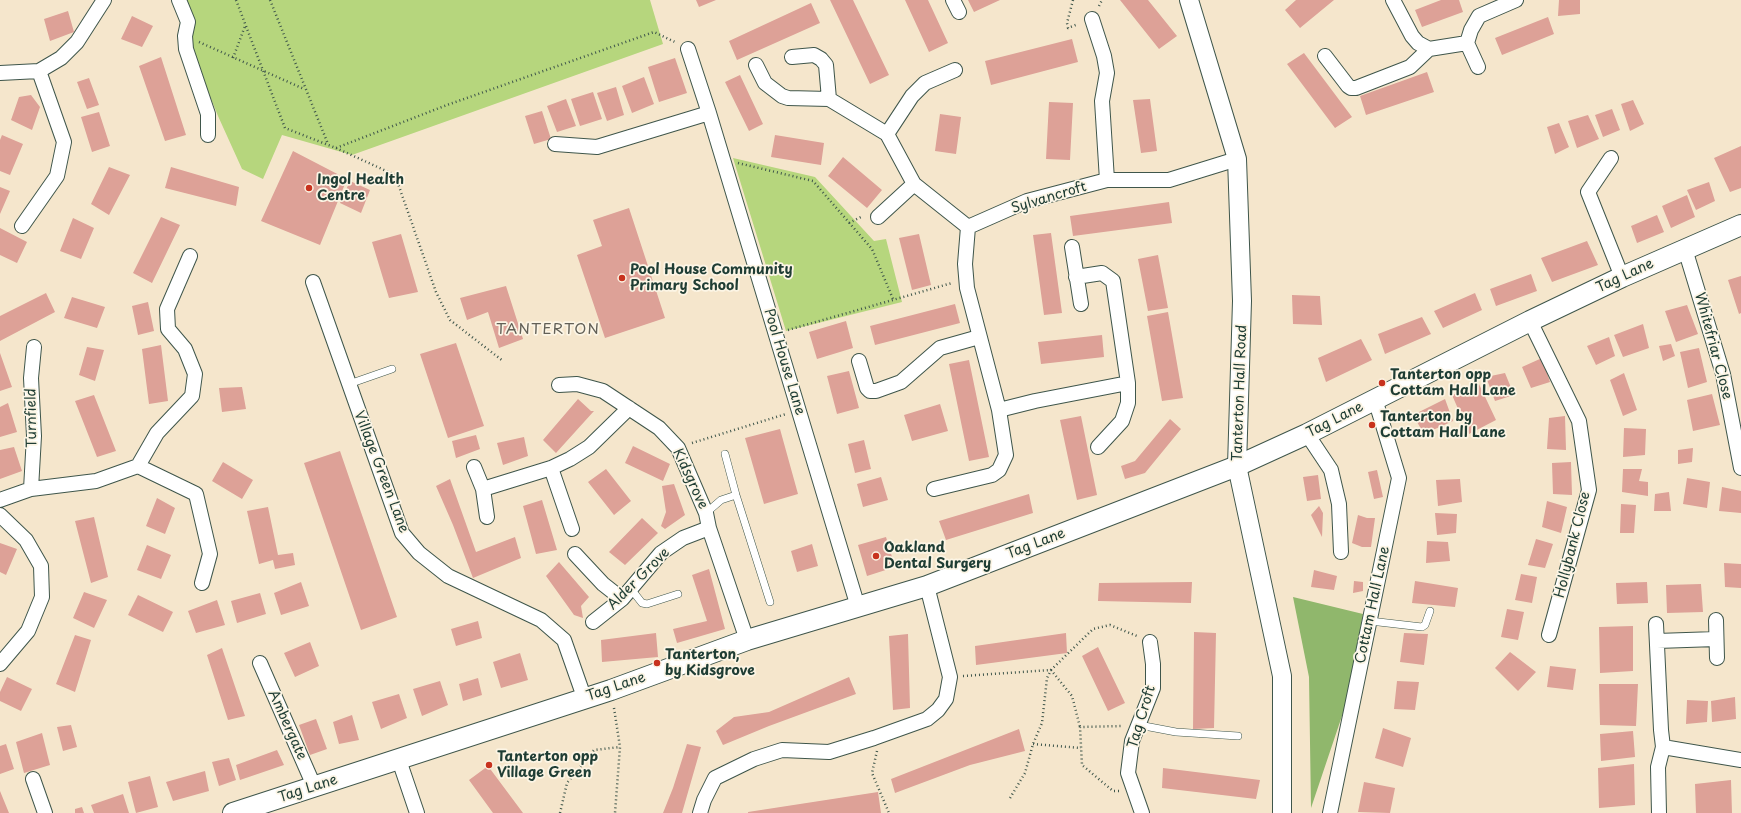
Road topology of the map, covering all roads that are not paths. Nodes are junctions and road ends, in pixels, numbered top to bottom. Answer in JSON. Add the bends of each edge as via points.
{"nodes":[{"id":1,"x":104,"y":0,"type":"edge"},
{"id":2,"x":180,"y":0,"type":"edge"},
{"id":3,"x":1189,"y":0,"type":"edge"},
{"id":4,"x":1393,"y":0,"type":"edge"},
{"id":5,"x":1516,"y":0,"type":"edge"},
{"id":6,"x":1092,"y":19,"type":"dead end"},
{"id":7,"x":1467,"y":43,"type":"junction"},
{"id":8,"x":688,"y":49,"type":"road end"},
{"id":9,"x":1429,"y":49,"type":"junction"},
{"id":10,"x":1325,"y":56,"type":"dead end"},
{"id":11,"x":792,"y":57,"type":"dead end"},
{"id":12,"x":756,"y":65,"type":"dead end"},
{"id":13,"x":1478,"y":67,"type":"dead end"},
{"id":14,"x":955,"y":70,"type":"dead end"},
{"id":15,"x":39,"y":71,"type":"junction"},
{"id":16,"x":0,"y":73,"type":"edge"},
{"id":17,"x":829,"y":99,"type":"junction"},
{"id":18,"x":709,"y":113,"type":"junction"},
{"id":19,"x":208,"y":134,"type":"dead end"},
{"id":20,"x":887,"y":134,"type":"junction"},
{"id":21,"x":555,"y":144,"type":"dead end"},
{"id":22,"x":1611,"y":158,"type":"dead end"},
{"id":23,"x":1238,"y":159,"type":"junction"},
{"id":24,"x":1108,"y":180,"type":"junction"},
{"id":25,"x":914,"y":184,"type":"junction"},
{"id":26,"x":878,"y":217,"type":"dead end"},
{"id":27,"x":1741,"y":225,"type":"edge"},
{"id":28,"x":22,"y":226,"type":"dead end"},
{"id":29,"x":968,"y":227,"type":"junction"},
{"id":30,"x":1072,"y":247,"type":"dead end"},
{"id":31,"x":1685,"y":248,"type":"junction"},
{"id":32,"x":190,"y":256,"type":"dead end"},
{"id":33,"x":1076,"y":277,"type":"junction"},
{"id":34,"x":1622,"y":277,"type":"junction"},
{"id":35,"x":313,"y":282,"type":"dead end"},
{"id":36,"x":1081,"y":304,"type":"dead end"},
{"id":37,"x":1530,"y":321,"type":"junction"},
{"id":38,"x":979,"y":337,"type":"junction"},
{"id":39,"x":34,"y":347,"type":"dead end"},
{"id":40,"x":859,"y":362,"type":"dead end"},
{"id":41,"x":392,"y":369,"type":"dead end"},
{"id":42,"x":1128,"y":383,"type":"junction"},
{"id":43,"x":349,"y":384,"type":"junction"},
{"id":44,"x":559,"y":385,"type":"dead end"},
{"id":45,"x":1375,"y":400,"type":"junction"},
{"id":46,"x":629,"y":408,"type":"junction"},
{"id":47,"x":999,"y":410,"type":"junction"},
{"id":48,"x":1307,"y":434,"type":"junction"},
{"id":49,"x":1098,"y":447,"type":"dead end"},
{"id":50,"x":725,"y":454,"type":"dead end"},
{"id":51,"x":138,"y":466,"type":"junction"},
{"id":52,"x":1237,"y":466,"type":"junction"},
{"id":53,"x":474,"y":467,"type":"dead end"},
{"id":54,"x":551,"y":468,"type":"junction"},
{"id":55,"x":1741,"y":468,"type":"edge"},
{"id":56,"x":31,"y":489,"type":"junction"},
{"id":57,"x":934,"y":489,"type":"dead end"},
{"id":58,"x":483,"y":490,"type":"junction"},
{"id":59,"x":736,"y":495,"type":"junction"},
{"id":60,"x":0,"y":500,"type":"edge"},
{"id":61,"x":706,"y":513,"type":"junction"},
{"id":62,"x":0,"y":515,"type":"edge"},
{"id":63,"x":487,"y":517,"type":"dead end"},
{"id":64,"x":709,"y":528,"type":"junction"},
{"id":65,"x":572,"y":529,"type":"dead end"},
{"id":66,"x":1341,"y":552,"type":"dead end"},
{"id":67,"x":575,"y":554,"type":"dead end"},
{"id":68,"x":202,"y":583,"type":"dead end"},
{"id":69,"x":927,"y":586,"type":"junction"},
{"id":70,"x":626,"y":594,"type":"junction"},
{"id":71,"x":678,"y":594,"type":"dead end"},
{"id":72,"x":770,"y":602,"type":"dead end"},
{"id":73,"x":858,"y":607,"type":"junction"},
{"id":74,"x":1430,"y":611,"type":"dead end"},
{"id":75,"x":1716,"y":620,"type":"dead end"},
{"id":76,"x":1370,"y":621,"type":"junction"},
{"id":77,"x":593,"y":622,"type":"dead end"},
{"id":78,"x":1656,"y":624,"type":"dead end"},
{"id":79,"x":1549,"y":635,"type":"dead end"},
{"id":80,"x":1716,"y":639,"type":"junction"},
{"id":81,"x":747,"y":640,"type":"junction"},
{"id":82,"x":1657,"y":641,"type":"junction"},
{"id":83,"x":1150,"y":642,"type":"road end"},
{"id":84,"x":1717,"y":658,"type":"dead end"},
{"id":85,"x":260,"y":663,"type":"dead end"},
{"id":86,"x":0,"y":664,"type":"edge"},
{"id":87,"x":584,"y":698,"type":"junction"},
{"id":88,"x":1139,"y":725,"type":"junction"},
{"id":89,"x":1238,"y":736,"type":"dead end"},
{"id":90,"x":1663,"y":747,"type":"junction"},
{"id":91,"x":399,"y":760,"type":"junction"},
{"id":92,"x":1741,"y":760,"type":"edge"},
{"id":93,"x":33,"y":779,"type":"dead end"},
{"id":94,"x":314,"y":786,"type":"junction"},
{"id":95,"x":44,"y":813,"type":"edge"},
{"id":96,"x":233,"y":813,"type":"edge"},
{"id":97,"x":417,"y":813,"type":"edge"},
{"id":98,"x":700,"y":813,"type":"edge"},
{"id":99,"x":1142,"y":813,"type":"edge"},
{"id":100,"x":1282,"y":813,"type":"edge"},
{"id":101,"x":1330,"y":813,"type":"edge"},
{"id":102,"x":1659,"y":813,"type":"edge"}],
"edges":[{"from":1,"to":15,"type":"street","via":[[77,42],[61,58]]},
{"from":2,"to":19,"type":"street","via":[[188,22],[186,49],[208,114]]},
{"from":3,"to":23,"type":"street","name":"Tanterton Hall Road"},
{"from":4,"to":9,"type":"street","via":[[1412,36]]},
{"from":5,"to":7,"type":"street","via":[[1479,16]]},
{"from":6,"to":24,"type":"street","via":[[1107,72],[1102,101]]},
{"from":7,"to":9,"type":"street"},
{"from":7,"to":13,"type":"street"},
{"from":8,"to":18,"type":"street","name":"Pool House Lane"},
{"from":9,"to":10,"type":"street","via":[[1410,67],[1356,88],[1348,86]]},
{"from":11,"to":17,"type":"street","via":[[814,56],[821,59],[826,65]]},
{"from":12,"to":17,"type":"street","via":[[765,83],[782,96]]},
{"from":14,"to":20,"type":"street","via":[[925,83],[912,96]]},
{"from":15,"to":16,"type":"street"},
{"from":15,"to":28,"type":"street","via":[[64,142],[57,176]]},
{"from":17,"to":20,"type":"street"},
{"from":18,"to":21,"type":"street","via":[[597,147]]},
{"from":18,"to":73,"type":"street","name":"Pool House Lane"},
{"from":20,"to":25,"type":"street"},
{"from":22,"to":34,"type":"street","via":[[1588,192]]},
{"from":23,"to":24,"type":"street","name":"Sylvancroft","via":[[1169,180]]},
{"from":23,"to":52,"type":"street","name":"Tanterton Hall Road","via":[[1242,301]]},
{"from":24,"to":29,"type":"street","name":"Sylvancroft","via":[[1027,202]]},
{"from":25,"to":26,"type":"street"},
{"from":25,"to":29,"type":"street"},
{"from":27,"to":31,"type":"main road","name":"Tag Lane"},
{"from":29,"to":38,"type":"street","via":[[966,278]]},
{"from":30,"to":33,"type":"street"},
{"from":31,"to":34,"type":"main road","name":"Tag Lane"},
{"from":31,"to":55,"type":"street","name":"Whitefriar Close","via":[[1723,374]]},
{"from":32,"to":51,"type":"street","via":[[167,310],[168,329],[184,349],[195,374],[192,396],[157,434]]},
{"from":33,"to":36,"type":"street"},
{"from":33,"to":42,"type":"street","via":[[1102,273],[1112,281]]},
{"from":34,"to":37,"type":"main road","name":"Tag Lane"},
{"from":35,"to":43,"type":"street","name":"Village Green Lane"},
{"from":37,"to":45,"type":"main road","name":"Tag Lane"},
{"from":37,"to":79,"type":"street","name":"Hollybank Close","via":[[1580,421],[1589,490]]},
{"from":38,"to":40,"type":"street","via":[[940,348],[901,382],[876,391],[867,388]]},
{"from":38,"to":47,"type":"street"},
{"from":39,"to":56,"type":"street","name":"Turnfield","via":[[31,378],[34,436]]},
{"from":41,"to":43,"type":"lane"},
{"from":42,"to":47,"type":"street"},
{"from":42,"to":49,"type":"street","via":[[1128,403],[1122,421]]},
{"from":43,"to":87,"type":"street","name":"Village Green Lane","via":[[402,533],[419,552],[448,576],[541,620],[564,640]]},
{"from":44,"to":46,"type":"street","name":"Kidsgrove","via":[[577,384],[602,391]]},
{"from":45,"to":48,"type":"main road","name":"Tag Lane"},
{"from":45,"to":76,"type":"street","name":"Cottam Hall Lane","via":[[1399,478]]},
{"from":46,"to":54,"type":"street","via":[[589,446]]},
{"from":46,"to":61,"type":"street","name":"Kidsgrove","via":[[659,428],[678,448]]},
{"from":47,"to":57,"type":"street","via":[[1006,455],[999,470],[983,479]]},
{"from":48,"to":52,"type":"main road","name":"Tag Lane"},
{"from":48,"to":66,"type":"street","via":[[1331,470],[1339,504]]},
{"from":50,"to":59,"type":"lane"},
{"from":51,"to":56,"type":"street","via":[[96,481]]},
{"from":51,"to":68,"type":"street","via":[[196,494],[210,554]]},
{"from":52,"to":69,"type":"main road","name":"Tag Lane"},
{"from":52,"to":100,"type":"street","name":"Tanterton Hall Road","via":[[1282,676]]},
{"from":53,"to":58,"type":"street"},
{"from":54,"to":58,"type":"street"},
{"from":54,"to":65,"type":"street"},
{"from":56,"to":60,"type":"street"},
{"from":58,"to":63,"type":"street"},
{"from":59,"to":61,"type":"lane","via":[[721,500]]},
{"from":59,"to":72,"type":"lane"},
{"from":61,"to":64,"type":"street","name":"Kidsgrove"},
{"from":62,"to":86,"type":"street","via":[[26,540],[41,566],[42,597],[28,631]]},
{"from":64,"to":70,"type":"street","name":"Alder Grove","via":[[683,538],[661,554]]},
{"from":64,"to":81,"type":"street","name":"Kidsgrove"},
{"from":67,"to":70,"type":"street","via":[[603,584]]},
{"from":69,"to":73,"type":"main road","name":"Tag Lane"},
{"from":69,"to":98,"type":"street","via":[[950,677],[946,699],[938,710],[926,719],[882,736],[829,752],[782,750],[754,759],[715,778]]},
{"from":70,"to":71,"type":"lane","via":[[647,604]]},
{"from":70,"to":77,"type":"street","name":"Alder Grove"},
{"from":73,"to":81,"type":"main road","name":"Tag Lane"},
{"from":74,"to":76,"type":"lane","via":[[1425,626],[1422,627]]},
{"from":75,"to":80,"type":"street"},
{"from":76,"to":101,"type":"street","name":"Cottam Hall Lane"},
{"from":78,"to":82,"type":"street"},
{"from":80,"to":82,"type":"street"},
{"from":80,"to":84,"type":"street"},
{"from":81,"to":87,"type":"main road","name":"Tag Lane"},
{"from":82,"to":90,"type":"street"},
{"from":83,"to":88,"type":"street","name":"Tag Croft","via":[[1153,688]]},
{"from":85,"to":94,"type":"street","name":"Ambergate"},
{"from":87,"to":91,"type":"main road","name":"Tag Lane"},
{"from":88,"to":89,"type":"lane","via":[[1176,732]]},
{"from":88,"to":99,"type":"street","name":"Tag Croft","via":[[1132,741],[1128,773]]},
{"from":90,"to":92,"type":"street"},
{"from":90,"to":102,"type":"street","via":[[1658,767]]},
{"from":91,"to":94,"type":"main road","name":"Tag Lane"},
{"from":91,"to":97,"type":"street"},
{"from":93,"to":95,"type":"street"},
{"from":94,"to":96,"type":"main road","name":"Tag Lane"}]}
